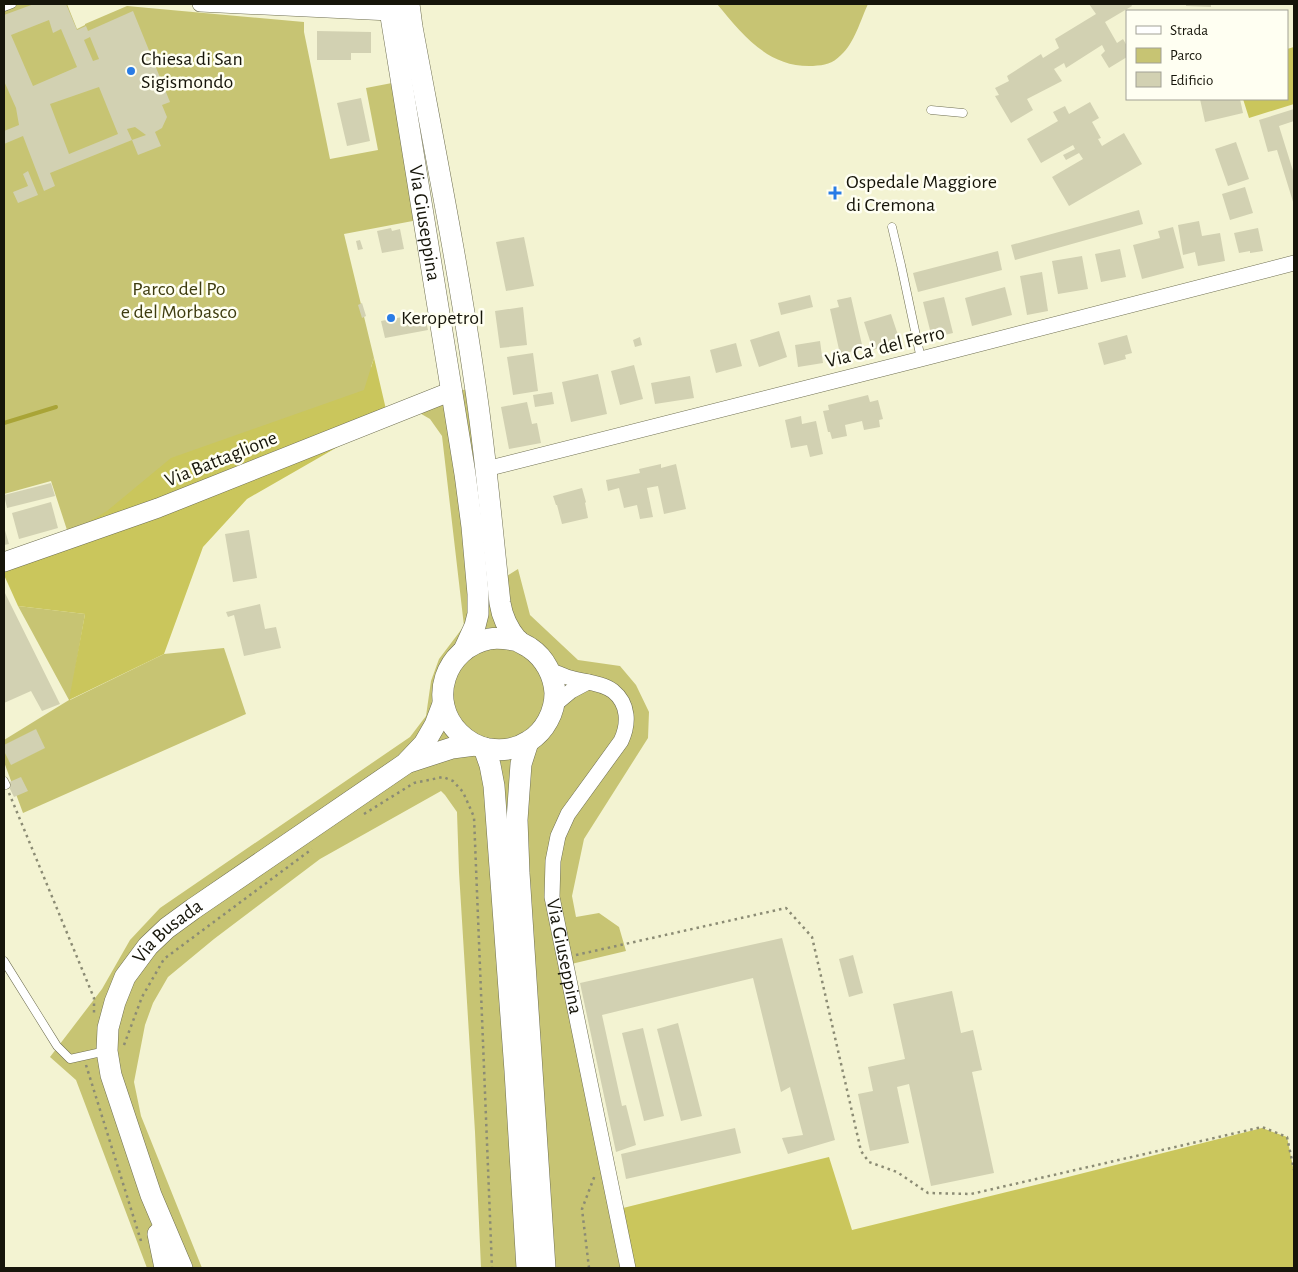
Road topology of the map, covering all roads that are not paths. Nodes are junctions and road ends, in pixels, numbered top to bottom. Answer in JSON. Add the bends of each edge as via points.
{"nodes":[{"id":1,"x":12,"y":4,"type":"edge"},
{"id":2,"x":200,"y":4,"type":"edge"},
{"id":3,"x":4,"y":7,"type":"edge"},
{"id":4,"x":396,"y":7,"type":"edge"},
{"id":5,"x":931,"y":110,"type":"dead end"},
{"id":6,"x":963,"y":113,"type":"dead end"},
{"id":7,"x":892,"y":227,"type":"dead end"},
{"id":8,"x":1294,"y":263,"type":"edge"},
{"id":9,"x":921,"y":359,"type":"junction"},
{"id":10,"x":476,"y":386,"type":"junction"},
{"id":11,"x":452,"y":391,"type":"junction"},
{"id":12,"x":486,"y":469,"type":"junction"},
{"id":13,"x":465,"y":474,"type":"junction"},
{"id":14,"x":4,"y":562,"type":"edge"},
{"id":15,"x":518,"y":642,"type":"junction"},
{"id":16,"x":464,"y":650,"type":"junction"},
{"id":17,"x":549,"y":670,"type":"junction"},
{"id":18,"x":588,"y":682,"type":"junction"},
{"id":19,"x":443,"y":704,"type":"junction"},
{"id":20,"x":553,"y":706,"type":"junction"},
{"id":21,"x":528,"y":742,"type":"junction"},
{"id":22,"x":480,"y":747,"type":"junction"},
{"id":23,"x":404,"y":764,"type":"junction"},
{"id":24,"x":4,"y":961,"type":"edge"},
{"id":25,"x":106,"y":1051,"type":"junction"},
{"id":26,"x":151,"y":1195,"type":"junction"},
{"id":27,"x":165,"y":1268,"type":"edge"},
{"id":28,"x":182,"y":1268,"type":"edge"},
{"id":29,"x":527,"y":1268,"type":"edge"},
{"id":30,"x":546,"y":1268,"type":"edge"},
{"id":31,"x":628,"y":1268,"type":"edge"}],
"edges":[{"from":1,"to":3,"type":"lane"},
{"from":2,"to":4,"type":"street"},
{"from":4,"to":10,"type":"main road","name":"Via Giuseppina","via":[[412,26]]},
{"from":4,"to":11,"type":"main road","name":"Via Giuseppina"},
{"from":5,"to":6,"type":"lane"},
{"from":7,"to":9,"type":"lane"},
{"from":8,"to":9,"type":"street","name":"Via Ca' del Ferro"},
{"from":9,"to":12,"type":"street","name":"Via Ca' del Ferro"},
{"from":10,"to":11,"type":"main road"},
{"from":10,"to":12,"type":"main road","name":"Via Giuseppina"},
{"from":11,"to":13,"type":"main road","name":"Via Giuseppina"},
{"from":11,"to":14,"type":"street","name":"Via Battaglione","via":[[158,508]]},
{"from":12,"to":13,"type":"main road"},
{"from":12,"to":15,"type":"main road","name":"Via Giuseppina","via":[[500,603],[505,620]]},
{"from":13,"to":16,"type":"main road","name":"Via Giuseppina","via":[[478,614]]},
{"from":15,"to":16,"type":"main road","via":[[490,638]]},
{"from":15,"to":17,"type":"main road","via":[[531,648]]},
{"from":16,"to":19,"type":"main road","via":[[446,674]]},
{"from":17,"to":18,"type":"street","name":"Via Giuseppina"},
{"from":17,"to":20,"type":"main road","via":[[555,694]]},
{"from":18,"to":20,"type":"street"},
{"from":18,"to":31,"type":"street","name":"Via Giuseppina","via":[[612,691],[620,699],[627,721],[621,741],[568,814],[558,836],[553,861],[552,897]]},
{"from":19,"to":22,"type":"main road","via":[[454,728]]},
{"from":19,"to":23,"type":"main road","name":"Via Busada","via":[[424,744]]},
{"from":20,"to":21,"type":"main road","via":[[544,726]]},
{"from":21,"to":22,"type":"main road","via":[[500,750]]},
{"from":21,"to":30,"type":"main road","name":"Via Giuseppina","via":[[521,764],[517,820]]},
{"from":22,"to":23,"type":"main road","name":"Via Busada","via":[[452,748]]},
{"from":22,"to":29,"type":"main road","via":[[490,765],[494,786]]},
{"from":23,"to":25,"type":"main road","name":"Via Busada","via":[[193,909],[148,946],[125,977],[118,993],[108,1028]]},
{"from":24,"to":25,"type":"lane","via":[[57,1046],[70,1059]]},
{"from":25,"to":26,"type":"main road","name":"Via Busada"},
{"from":26,"to":27,"type":"main road","name":"Via Busada"},
{"from":26,"to":28,"type":"main road","name":"Via Busada"}]}
